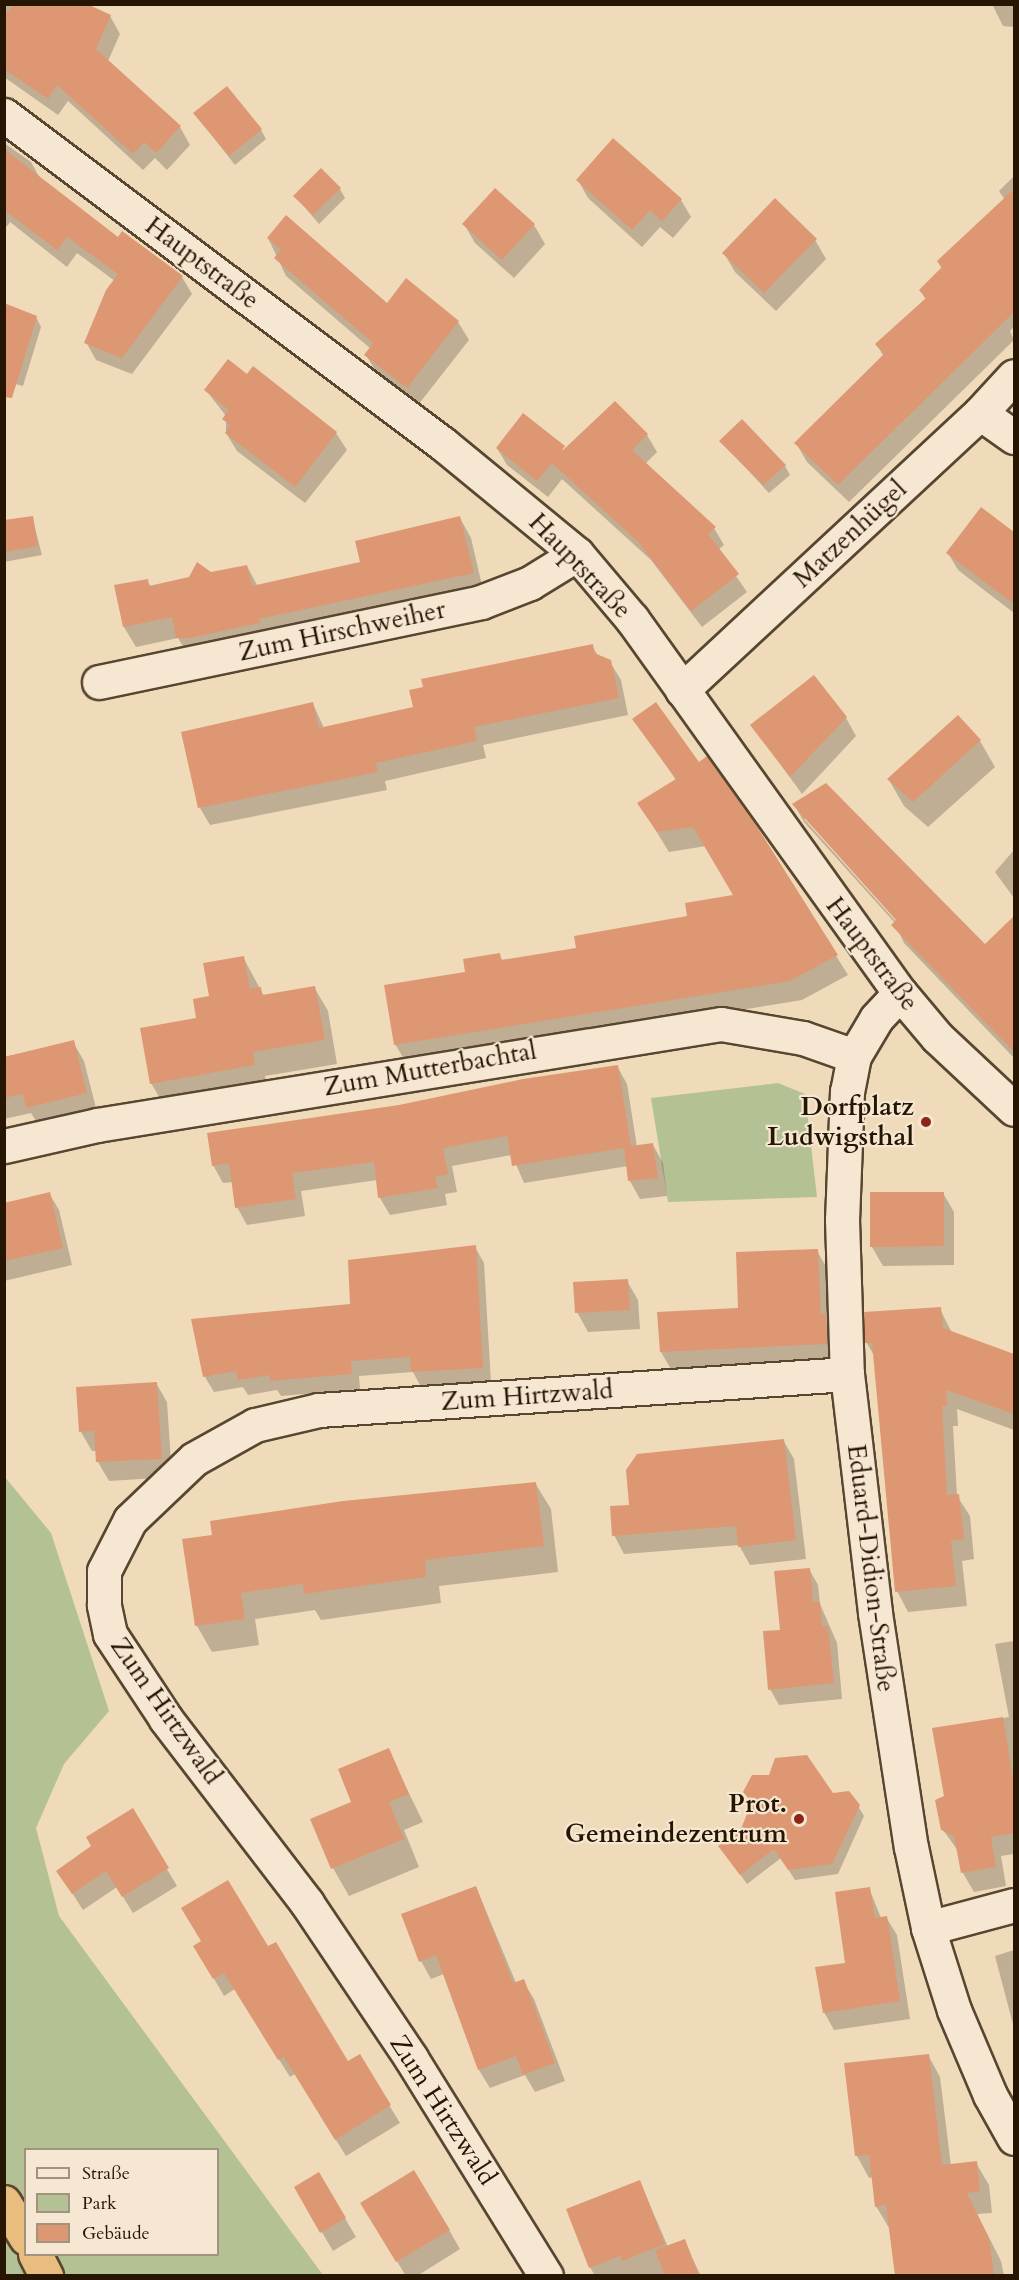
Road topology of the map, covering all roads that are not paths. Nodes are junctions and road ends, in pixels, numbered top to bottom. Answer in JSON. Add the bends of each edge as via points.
{"nodes":[{"id":1,"x":4,"y":115,"type":"edge"},
{"id":2,"x":1014,"y":376,"type":"edge"},
{"id":3,"x":980,"y":413,"type":"junction"},
{"id":4,"x":1014,"y":437,"type":"edge"},
{"id":5,"x":577,"y":554,"type":"junction"},
{"id":6,"x":99,"y":682,"type":"dead end"},
{"id":7,"x":682,"y":690,"type":"junction"},
{"id":8,"x":900,"y":993,"type":"junction"},
{"id":9,"x":854,"y":1056,"type":"junction"},
{"id":10,"x":1014,"y":1109,"type":"edge"},
{"id":11,"x":4,"y":1146,"type":"edge"},
{"id":12,"x":848,"y":1374,"type":"junction"},
{"id":13,"x":1014,"y":1905,"type":"edge"},
{"id":14,"x":928,"y":1928,"type":"junction"},
{"id":15,"x":1014,"y":2138,"type":"edge"},
{"id":16,"x":4,"y":2202,"type":"edge"},
{"id":17,"x":24,"y":2235,"type":"edge"},
{"id":18,"x":36,"y":2256,"type":"edge"},
{"id":19,"x":46,"y":2276,"type":"edge"},
{"id":20,"x":546,"y":2276,"type":"edge"}],
"edges":[{"from":1,"to":5,"type":"street","name":"Hauptstraße","via":[[443,444]]},
{"from":2,"to":3,"type":"street","name":"Matzenhügel"},
{"from":3,"to":4,"type":"street"},
{"from":3,"to":7,"type":"street","name":"Matzenhügel"},
{"from":5,"to":6,"type":"street","name":"Zum Hirschweiher","via":[[530,583],[481,602]]},
{"from":5,"to":7,"type":"street","name":"Hauptstraße","via":[[632,619]]},
{"from":7,"to":8,"type":"street","name":"Hauptstraße"},
{"from":8,"to":9,"type":"street","name":"Eduard-Didion-Straße","via":[[876,1019]]},
{"from":8,"to":10,"type":"street","name":"Hauptstraße","via":[[937,1037]]},
{"from":9,"to":11,"type":"street","name":"Zum Mutterbachtal","via":[[803,1038],[721,1024],[97,1125]]},
{"from":9,"to":12,"type":"street","name":"Eduard-Didion-Straße","via":[[847,1091],[842,1219]]},
{"from":12,"to":14,"type":"street","name":"Eduard-Didion-Straße","via":[[875,1613],[911,1847]]},
{"from":12,"to":20,"type":"street","name":"Zum Hirtzwald","via":[[319,1410],[255,1425],[194,1459],[130,1520],[104,1571],[104,1605],[110,1634],[166,1719],[313,1912],[411,2058]]},
{"from":13,"to":14,"type":"street"},
{"from":14,"to":15,"type":"street","name":"Eduard-Didion-Straße","via":[[954,2010],[990,2095]]},
{"from":16,"to":17,"type":"highway"},
{"from":18,"to":19,"type":"highway"}]}
